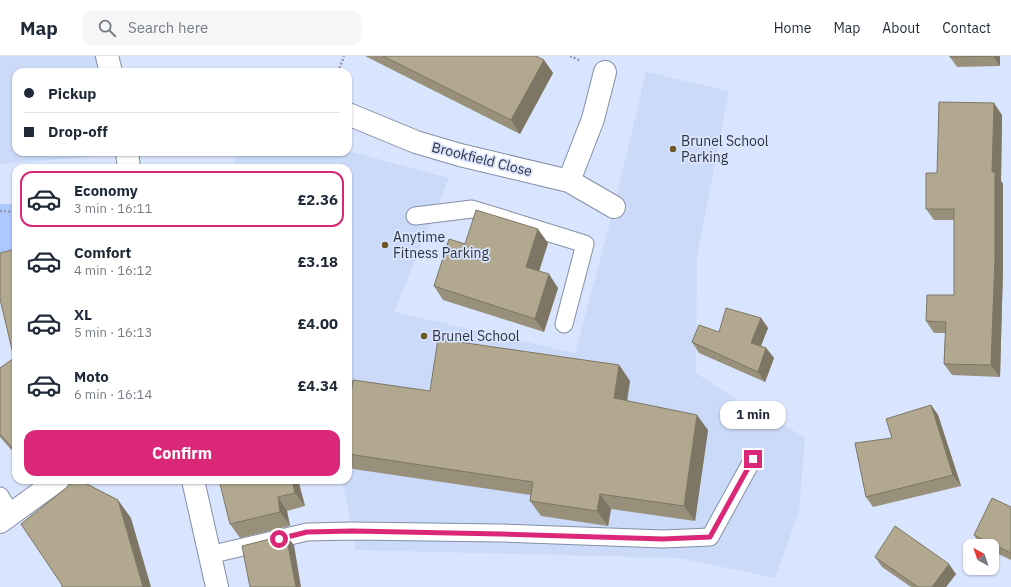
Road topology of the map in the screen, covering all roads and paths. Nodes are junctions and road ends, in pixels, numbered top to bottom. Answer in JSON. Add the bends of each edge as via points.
{"nodes":[{"id":1,"x":107,"y":56,"type":"edge"},
{"id":2,"x":344,"y":56,"type":"edge"},
{"id":3,"x":110,"y":68,"type":"edge"},
{"id":4,"x":340,"y":68,"type":"edge"},
{"id":5,"x":605,"y":72,"type":"dead end"},
{"id":6,"x":352,"y":116,"type":"edge"},
{"id":7,"x":569,"y":181,"type":"junction"},
{"id":8,"x":614,"y":207,"type":"dead end"},
{"id":9,"x":0,"y":211,"type":"edge"},
{"id":10,"x":12,"y":212,"type":"edge"},
{"id":11,"x":415,"y":216,"type":"dead end"},
{"id":12,"x":564,"y":324,"type":"dead end"},
{"id":13,"x":753,"y":459,"type":"dead end"},
{"id":14,"x":51,"y":484,"type":"edge"},
{"id":15,"x":193,"y":484,"type":"edge"},
{"id":16,"x":4,"y":511,"type":"edge"},
{"id":17,"x":210,"y":555,"type":"junction"},
{"id":18,"x":217,"y":587,"type":"edge"}],
"edges":[{"from":1,"to":3,"type":"street"},
{"from":2,"to":4,"type":"path"},
{"from":5,"to":7,"type":"street","via":[[593,119]]},
{"from":6,"to":7,"type":"street","name":"Brookfield Close","via":[[416,142],[482,161]]},
{"from":7,"to":8,"type":"street","name":"Brookfield Close"},
{"from":9,"to":10,"type":"path"},
{"from":11,"to":12,"type":"lane","via":[[472,210],[585,244]]},
{"from":13,"to":17,"type":"lane","via":[[710,537],[663,539],[307,532]]},
{"from":14,"to":16,"type":"street"},
{"from":15,"to":17,"type":"street"},
{"from":17,"to":18,"type":"street"}]}
